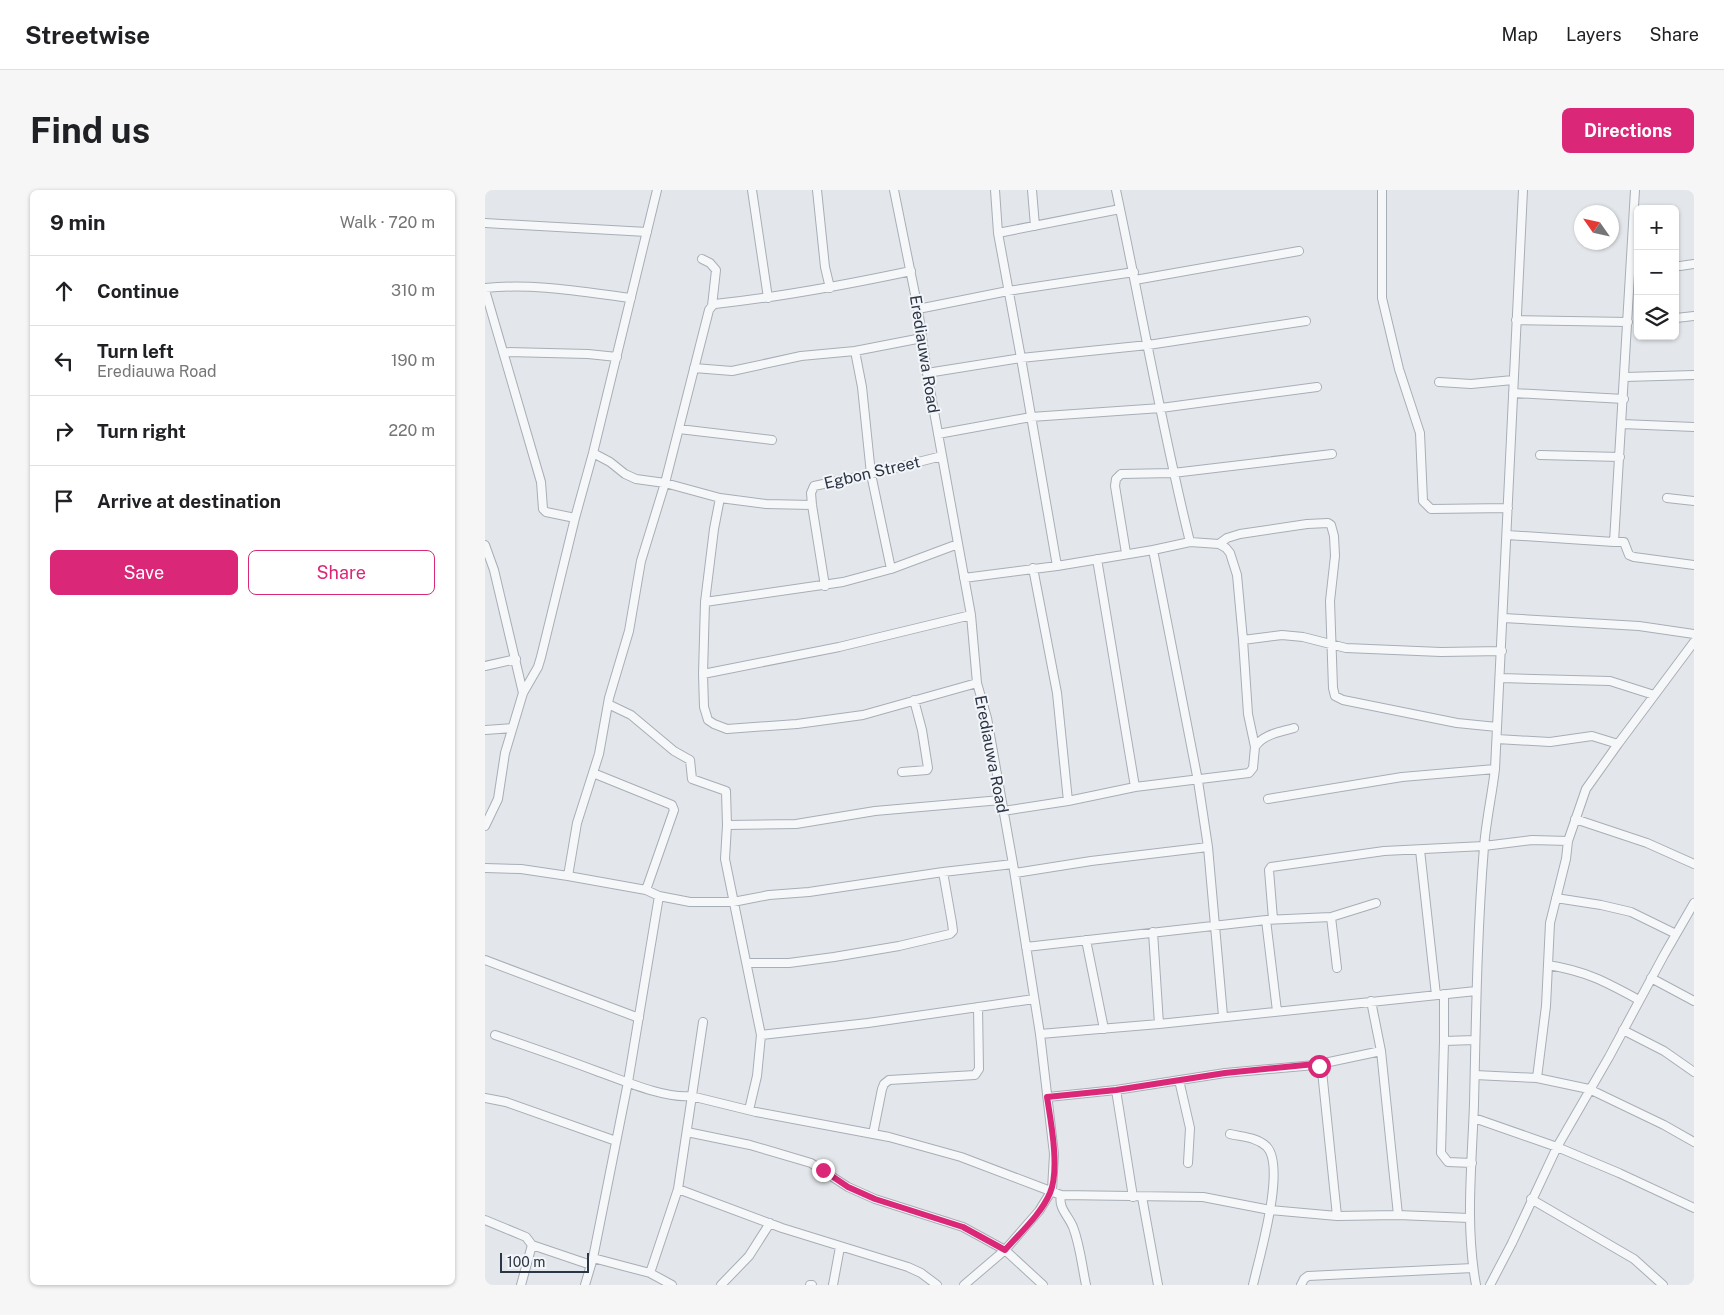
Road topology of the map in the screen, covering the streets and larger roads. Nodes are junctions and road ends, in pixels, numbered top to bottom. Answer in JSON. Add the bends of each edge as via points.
{"nodes":[{"id":1,"x":657,"y":190,"type":"edge"},
{"id":2,"x":751,"y":190,"type":"edge"},
{"id":3,"x":817,"y":190,"type":"edge"},
{"id":4,"x":894,"y":190,"type":"edge"},
{"id":5,"x":995,"y":190,"type":"edge"},
{"id":6,"x":1032,"y":190,"type":"edge"},
{"id":7,"x":1116,"y":190,"type":"edge"},
{"id":8,"x":1383,"y":190,"type":"edge"},
{"id":9,"x":1523,"y":190,"type":"edge"},
{"id":10,"x":1635,"y":190,"type":"edge"},
{"id":11,"x":1120,"y":209,"type":"junction"},
{"id":12,"x":485,"y":224,"type":"edge"},
{"id":13,"x":1035,"y":226,"type":"junction"},
{"id":14,"x":647,"y":232,"type":"junction"},
{"id":15,"x":998,"y":233,"type":"junction"},
{"id":16,"x":1299,"y":251,"type":"dead end"},
{"id":17,"x":702,"y":258,"type":"dead end"},
{"id":18,"x":1694,"y":264,"type":"edge"},
{"id":19,"x":1680,"y":266,"type":"dead end"},
{"id":20,"x":911,"y":271,"type":"junction"},
{"id":21,"x":1134,"y":276,"type":"junction"},
{"id":22,"x":830,"y":288,"type":"junction"},
{"id":23,"x":485,"y":289,"type":"edge"},
{"id":24,"x":1008,"y":291,"type":"junction"},
{"id":25,"x":631,"y":298,"type":"junction"},
{"id":26,"x":768,"y":298,"type":"junction"},
{"id":27,"x":712,"y":306,"type":"junction"},
{"id":28,"x":918,"y":309,"type":"junction"},
{"id":29,"x":1694,"y":316,"type":"edge"},
{"id":30,"x":1679,"y":318,"type":"edge"},
{"id":31,"x":1516,"y":320,"type":"junction"},
{"id":32,"x":1306,"y":321,"type":"dead end"},
{"id":33,"x":1628,"y":322,"type":"junction"},
{"id":34,"x":922,"y":338,"type":"junction"},
{"id":35,"x":1148,"y":345,"type":"junction"},
{"id":36,"x":855,"y":350,"type":"junction"},
{"id":37,"x":503,"y":352,"type":"junction"},
{"id":38,"x":617,"y":357,"type":"junction"},
{"id":39,"x":1021,"y":358,"type":"junction"},
{"id":40,"x":693,"y":368,"type":"junction"},
{"id":41,"x":927,"y":373,"type":"junction"},
{"id":42,"x":1694,"y":375,"type":"edge"},
{"id":43,"x":1625,"y":377,"type":"junction"},
{"id":44,"x":1513,"y":380,"type":"junction"},
{"id":45,"x":1439,"y":382,"type":"dead end"},
{"id":46,"x":1317,"y":387,"type":"dead end"},
{"id":47,"x":1513,"y":393,"type":"junction"},
{"id":48,"x":1623,"y":399,"type":"junction"},
{"id":49,"x":1161,"y":408,"type":"junction"},
{"id":50,"x":1031,"y":417,"type":"junction"},
{"id":51,"x":1622,"y":424,"type":"junction"},
{"id":52,"x":1694,"y":427,"type":"edge"},
{"id":53,"x":679,"y":429,"type":"junction"},
{"id":54,"x":938,"y":434,"type":"junction"},
{"id":55,"x":772,"y":440,"type":"dead end"},
{"id":56,"x":593,"y":452,"type":"junction"},
{"id":57,"x":1332,"y":454,"type":"dead end"},
{"id":58,"x":1540,"y":455,"type":"dead end"},
{"id":59,"x":942,"y":456,"type":"junction"},
{"id":60,"x":1620,"y":457,"type":"junction"},
{"id":61,"x":1173,"y":473,"type":"junction"},
{"id":62,"x":871,"y":474,"type":"junction"},
{"id":63,"x":665,"y":483,"type":"junction"},
{"id":64,"x":720,"y":498,"type":"junction"},
{"id":65,"x":1667,"y":498,"type":"dead end"},
{"id":66,"x":1694,"y":501,"type":"edge"},
{"id":67,"x":812,"y":504,"type":"junction"},
{"id":68,"x":1508,"y":508,"type":"junction"},
{"id":69,"x":575,"y":518,"type":"junction"},
{"id":70,"x":1507,"y":535,"type":"junction"},
{"id":71,"x":1190,"y":542,"type":"junction"},
{"id":72,"x":1615,"y":542,"type":"junction"},
{"id":73,"x":958,"y":544,"type":"junction"},
{"id":74,"x":1219,"y":544,"type":"junction"},
{"id":75,"x":485,"y":545,"type":"edge"},
{"id":76,"x":1153,"y":550,"type":"junction"},
{"id":77,"x":1126,"y":553,"type":"junction"},
{"id":78,"x":1097,"y":559,"type":"junction"},
{"id":79,"x":1694,"y":565,"type":"edge"},
{"id":80,"x":1057,"y":566,"type":"junction"},
{"id":81,"x":1033,"y":568,"type":"junction"},
{"id":82,"x":891,"y":569,"type":"junction"},
{"id":83,"x":964,"y":578,"type":"junction"},
{"id":84,"x":825,"y":586,"type":"junction"},
{"id":85,"x":705,"y":602,"type":"junction"},
{"id":86,"x":971,"y":616,"type":"junction"},
{"id":87,"x":1503,"y":618,"type":"junction"},
{"id":88,"x":1694,"y":634,"type":"edge"},
{"id":89,"x":1243,"y":640,"type":"junction"},
{"id":90,"x":1694,"y":642,"type":"edge"},
{"id":91,"x":1331,"y":644,"type":"junction"},
{"id":92,"x":1502,"y":650,"type":"junction"},
{"id":93,"x":516,"y":659,"type":"junction"},
{"id":94,"x":485,"y":666,"type":"edge"},
{"id":95,"x":703,"y":674,"type":"junction"},
{"id":96,"x":1500,"y":678,"type":"junction"},
{"id":97,"x":977,"y":682,"type":"junction"},
{"id":98,"x":523,"y":692,"type":"junction"},
{"id":99,"x":1654,"y":695,"type":"junction"},
{"id":100,"x":914,"y":700,"type":"junction"},
{"id":101,"x":608,"y":704,"type":"junction"},
{"id":102,"x":1497,"y":727,"type":"junction"},
{"id":103,"x":512,"y":728,"type":"junction"},
{"id":104,"x":1294,"y":728,"type":"dead end"},
{"id":105,"x":485,"y":730,"type":"edge"},
{"id":106,"x":1497,"y":739,"type":"junction"},
{"id":107,"x":1618,"y":744,"type":"junction"},
{"id":108,"x":1255,"y":747,"type":"junction"},
{"id":109,"x":1495,"y":769,"type":"junction"},
{"id":110,"x":902,"y":772,"type":"dead end"},
{"id":111,"x":593,"y":773,"type":"junction"},
{"id":112,"x":1198,"y":781,"type":"junction"},
{"id":113,"x":1135,"y":787,"type":"junction"},
{"id":114,"x":1268,"y":799,"type":"dead end"},
{"id":115,"x":1001,"y":800,"type":"junction"},
{"id":116,"x":1068,"y":801,"type":"junction"},
{"id":117,"x":1003,"y":811,"type":"junction"},
{"id":118,"x":1575,"y":819,"type":"junction"},
{"id":119,"x":727,"y":825,"type":"junction"},
{"id":120,"x":485,"y":826,"type":"edge"},
{"id":121,"x":1567,"y":841,"type":"junction"},
{"id":122,"x":1484,"y":846,"type":"junction"},
{"id":123,"x":1208,"y":847,"type":"junction"},
{"id":124,"x":1420,"y":850,"type":"junction"},
{"id":125,"x":1013,"y":864,"type":"junction"},
{"id":126,"x":1694,"y":864,"type":"edge"},
{"id":127,"x":485,"y":868,"type":"edge"},
{"id":128,"x":943,"y":872,"type":"junction"},
{"id":129,"x":1015,"y":874,"type":"junction"},
{"id":130,"x":568,"y":876,"type":"junction"},
{"id":131,"x":645,"y":890,"type":"junction"},
{"id":132,"x":659,"y":896,"type":"junction"},
{"id":133,"x":1556,"y":898,"type":"junction"},
{"id":134,"x":733,"y":902,"type":"junction"},
{"id":135,"x":1376,"y":903,"type":"dead end"},
{"id":136,"x":1694,"y":903,"type":"edge"},
{"id":137,"x":1331,"y":917,"type":"junction"},
{"id":138,"x":1686,"y":918,"type":"junction"},
{"id":139,"x":1270,"y":919,"type":"junction"},
{"id":140,"x":1694,"y":924,"type":"edge"},
{"id":141,"x":1215,"y":925,"type":"junction"},
{"id":142,"x":1153,"y":932,"type":"junction"},
{"id":143,"x":1676,"y":934,"type":"junction"},
{"id":144,"x":1087,"y":940,"type":"junction"},
{"id":145,"x":1027,"y":947,"type":"junction"},
{"id":146,"x":485,"y":960,"type":"edge"},
{"id":147,"x":747,"y":963,"type":"junction"},
{"id":148,"x":1548,"y":965,"type":"junction"},
{"id":149,"x":1337,"y":968,"type":"dead end"},
{"id":150,"x":1651,"y":978,"type":"junction"},
{"id":151,"x":1476,"y":991,"type":"junction"},
{"id":152,"x":1440,"y":994,"type":"junction"},
{"id":153,"x":1034,"y":999,"type":"junction"},
{"id":154,"x":1639,"y":1000,"type":"junction"},
{"id":155,"x":1371,"y":1001,"type":"junction"},
{"id":156,"x":1694,"y":1001,"type":"edge"},
{"id":157,"x":977,"y":1007,"type":"junction"},
{"id":158,"x":1277,"y":1011,"type":"junction"},
{"id":159,"x":1223,"y":1016,"type":"junction"},
{"id":160,"x":639,"y":1018,"type":"junction"},
{"id":161,"x":703,"y":1022,"type":"dead end"},
{"id":162,"x":1159,"y":1024,"type":"junction"},
{"id":163,"x":1103,"y":1029,"type":"junction"},
{"id":164,"x":1623,"y":1030,"type":"junction"},
{"id":165,"x":1040,"y":1034,"type":"junction"},
{"id":166,"x":495,"y":1035,"type":"dead end"},
{"id":167,"x":761,"y":1035,"type":"junction"},
{"id":168,"x":1475,"y":1040,"type":"junction"},
{"id":169,"x":1445,"y":1041,"type":"junction"},
{"id":170,"x":1381,"y":1051,"type":"junction"},
{"id":171,"x":1315,"y":1064,"type":"junction"},
{"id":172,"x":1694,"y":1072,"type":"edge"},
{"id":173,"x":1475,"y":1075,"type":"junction"},
{"id":174,"x":1537,"y":1078,"type":"junction"},
{"id":175,"x":1179,"y":1080,"type":"junction"},
{"id":176,"x":628,"y":1082,"type":"junction"},
{"id":177,"x":1589,"y":1089,"type":"junction"},
{"id":178,"x":1116,"y":1090,"type":"junction"},
{"id":179,"x":691,"y":1096,"type":"junction"},
{"id":180,"x":1047,"y":1097,"type":"junction"},
{"id":181,"x":485,"y":1098,"type":"edge"},
{"id":182,"x":749,"y":1110,"type":"junction"},
{"id":183,"x":1474,"y":1118,"type":"junction"},
{"id":184,"x":687,"y":1132,"type":"junction"},
{"id":185,"x":873,"y":1134,"type":"junction"},
{"id":186,"x":1230,"y":1134,"type":"dead end"},
{"id":187,"x":616,"y":1141,"type":"junction"},
{"id":188,"x":1694,"y":1142,"type":"edge"},
{"id":189,"x":1557,"y":1147,"type":"junction"},
{"id":190,"x":1188,"y":1163,"type":"dead end"},
{"id":191,"x":1471,"y":1163,"type":"junction"},
{"id":192,"x":678,"y":1189,"type":"junction"},
{"id":193,"x":1052,"y":1190,"type":"junction"},
{"id":194,"x":1061,"y":1195,"type":"junction"},
{"id":195,"x":1138,"y":1197,"type":"junction"},
{"id":196,"x":1531,"y":1199,"type":"junction"},
{"id":197,"x":1694,"y":1208,"type":"edge"},
{"id":198,"x":1270,"y":1210,"type":"junction"},
{"id":199,"x":1398,"y":1215,"type":"junction"},
{"id":200,"x":1337,"y":1216,"type":"junction"},
{"id":201,"x":1469,"y":1218,"type":"junction"},
{"id":202,"x":485,"y":1220,"type":"edge"},
{"id":203,"x":769,"y":1224,"type":"junction"},
{"id":204,"x":531,"y":1245,"type":"junction"},
{"id":205,"x":840,"y":1247,"type":"junction"},
{"id":206,"x":1005,"y":1250,"type":"junction"},
{"id":207,"x":592,"y":1261,"type":"junction"},
{"id":208,"x":1473,"y":1268,"type":"junction"},
{"id":209,"x":650,"y":1273,"type":"junction"},
{"id":210,"x":1654,"y":1281,"type":"edge"},
{"id":211,"x":521,"y":1285,"type":"edge"},
{"id":212,"x":585,"y":1285,"type":"edge"},
{"id":213,"x":672,"y":1285,"type":"edge"},
{"id":214,"x":721,"y":1285,"type":"edge"},
{"id":215,"x":833,"y":1285,"type":"edge"},
{"id":216,"x":937,"y":1285,"type":"edge"},
{"id":217,"x":963,"y":1285,"type":"edge"},
{"id":218,"x":1043,"y":1285,"type":"edge"},
{"id":219,"x":1086,"y":1285,"type":"edge"},
{"id":220,"x":1158,"y":1285,"type":"edge"},
{"id":221,"x":1253,"y":1285,"type":"edge"},
{"id":222,"x":1301,"y":1285,"type":"edge"},
{"id":223,"x":1476,"y":1285,"type":"edge"},
{"id":224,"x":1490,"y":1285,"type":"edge"},
{"id":225,"x":1663,"y":1285,"type":"edge"}],
"edges":[{"from":1,"to":14,"type":"street"},
{"from":2,"to":26,"type":"street"},
{"from":3,"to":22,"type":"street"},
{"from":4,"to":20,"type":"street","name":"Erediauwa Road"},
{"from":5,"to":15,"type":"street"},
{"from":6,"to":13,"type":"street"},
{"from":7,"to":11,"type":"street"},
{"from":8,"to":68,"type":"street","via":[[1382,298],[1399,369],[1420,434],[1423,501],[1431,509]]},
{"from":9,"to":31,"type":"street"},
{"from":10,"to":33,"type":"street"},
{"from":11,"to":13,"type":"street"},
{"from":11,"to":21,"type":"street"},
{"from":12,"to":14,"type":"street"},
{"from":13,"to":15,"type":"street"},
{"from":14,"to":25,"type":"street"},
{"from":15,"to":24,"type":"street"},
{"from":16,"to":21,"type":"street"},
{"from":17,"to":27,"type":"street","via":[[716,270]]},
{"from":18,"to":19,"type":"street"},
{"from":20,"to":22,"type":"street"},
{"from":20,"to":28,"type":"street","name":"Erediauwa Road"},
{"from":21,"to":24,"type":"street"},
{"from":21,"to":35,"type":"street"},
{"from":22,"to":26,"type":"street"},
{"from":23,"to":25,"type":"street","via":[[507,285],[537,286]]},
{"from":23,"to":37,"type":"street"},
{"from":24,"to":28,"type":"street"},
{"from":24,"to":39,"type":"street"},
{"from":25,"to":38,"type":"street"},
{"from":26,"to":27,"type":"street"},
{"from":27,"to":40,"type":"street"},
{"from":28,"to":34,"type":"street","name":"Erediauwa Road"},
{"from":29,"to":30,"type":"street"},
{"from":31,"to":33,"type":"street"},
{"from":31,"to":44,"type":"street"},
{"from":32,"to":35,"type":"street"},
{"from":33,"to":43,"type":"street"},
{"from":34,"to":36,"type":"street"},
{"from":34,"to":41,"type":"street","name":"Erediauwa Road"},
{"from":35,"to":39,"type":"street"},
{"from":35,"to":49,"type":"street"},
{"from":36,"to":40,"type":"street","via":[[801,356],[732,371]]},
{"from":36,"to":62,"type":"street"},
{"from":37,"to":38,"type":"street"},
{"from":37,"to":69,"type":"street","via":[[541,482],[543,509]]},
{"from":38,"to":56,"type":"street"},
{"from":39,"to":41,"type":"street"},
{"from":39,"to":50,"type":"street"},
{"from":40,"to":53,"type":"street"},
{"from":41,"to":54,"type":"street","name":"Erediauwa Road"},
{"from":42,"to":43,"type":"street"},
{"from":43,"to":48,"type":"street"},
{"from":44,"to":45,"type":"street","via":[[1471,384]]},
{"from":44,"to":47,"type":"street"},
{"from":46,"to":49,"type":"street"},
{"from":47,"to":48,"type":"street"},
{"from":47,"to":68,"type":"street"},
{"from":48,"to":51,"type":"street"},
{"from":49,"to":50,"type":"street"},
{"from":49,"to":61,"type":"street"},
{"from":50,"to":54,"type":"street"},
{"from":50,"to":80,"type":"street"},
{"from":51,"to":52,"type":"street"},
{"from":51,"to":60,"type":"street"},
{"from":53,"to":55,"type":"street"},
{"from":53,"to":63,"type":"street"},
{"from":54,"to":59,"type":"street","name":"Erediauwa Road"},
{"from":56,"to":63,"type":"street","via":[[636,479]]},
{"from":56,"to":69,"type":"street"},
{"from":57,"to":61,"type":"street"},
{"from":58,"to":60,"type":"street"},
{"from":59,"to":62,"type":"street","name":"Egbon Street"},
{"from":59,"to":73,"type":"street","name":"Erediauwa Road"},
{"from":60,"to":72,"type":"street"},
{"from":61,"to":71,"type":"street"},
{"from":61,"to":77,"type":"street","via":[[1121,474],[1116,479]]},
{"from":62,"to":67,"type":"street","name":"Egbon Street","via":[[814,486]]},
{"from":62,"to":82,"type":"street"},
{"from":63,"to":64,"type":"street"},
{"from":63,"to":101,"type":"street","via":[[641,562],[629,631]]},
{"from":64,"to":67,"type":"street","via":[[766,504]]},
{"from":64,"to":85,"type":"street"},
{"from":65,"to":66,"type":"street"},
{"from":67,"to":84,"type":"street","name":"Egbon Street"},
{"from":68,"to":70,"type":"street"},
{"from":69,"to":98,"type":"street","via":[[541,657]]},
{"from":70,"to":72,"type":"street"},
{"from":70,"to":87,"type":"street"},
{"from":71,"to":74,"type":"street"},
{"from":71,"to":76,"type":"street"},
{"from":72,"to":79,"type":"street","via":[[1624,542],[1629,555],[1634,557]]},
{"from":73,"to":82,"type":"street"},
{"from":73,"to":83,"type":"street","name":"Erediauwa Road"},
{"from":74,"to":89,"type":"street","via":[[1230,553],[1237,575]]},
{"from":74,"to":91,"type":"street","via":[[1240,534],[1328,522],[1334,536],[1335,556],[1329,601]]},
{"from":75,"to":93,"type":"street"},
{"from":76,"to":77,"type":"street"},
{"from":76,"to":112,"type":"street"},
{"from":77,"to":78,"type":"street"},
{"from":78,"to":80,"type":"street"},
{"from":78,"to":113,"type":"street"},
{"from":80,"to":81,"type":"street"},
{"from":81,"to":83,"type":"street"},
{"from":81,"to":116,"type":"street","via":[[1057,693]]},
{"from":82,"to":84,"type":"street"},
{"from":83,"to":86,"type":"street","name":"Erediauwa Road"},
{"from":84,"to":85,"type":"street"},
{"from":85,"to":95,"type":"street"},
{"from":86,"to":95,"type":"street"},
{"from":86,"to":97,"type":"street","name":"Erediauwa Road"},
{"from":87,"to":88,"type":"street","via":[[1639,626]]},
{"from":87,"to":92,"type":"street"},
{"from":89,"to":91,"type":"street","via":[[1282,635]]},
{"from":89,"to":108,"type":"street","via":[[1248,714]]},
{"from":90,"to":99,"type":"street"},
{"from":91,"to":92,"type":"street","via":[[1346,648],[1441,652]]},
{"from":91,"to":102,"type":"street","via":[[1333,688],[1338,698],[1448,722]]},
{"from":92,"to":96,"type":"street"},
{"from":93,"to":94,"type":"street"},
{"from":93,"to":98,"type":"street"},
{"from":95,"to":100,"type":"street","via":[[704,707],[708,720],[727,729],[863,715]]},
{"from":96,"to":99,"type":"street","via":[[1610,681]]},
{"from":96,"to":102,"type":"street"},
{"from":97,"to":100,"type":"street"},
{"from":97,"to":115,"type":"street","name":"Erediauwa Road","via":[[987,718]]},
{"from":98,"to":103,"type":"street"},
{"from":99,"to":107,"type":"street"},
{"from":100,"to":110,"type":"street","via":[[928,768]]},
{"from":101,"to":111,"type":"street"},
{"from":101,"to":119,"type":"street","via":[[631,715],[674,751],[690,760],[692,779],[726,791]]},
{"from":102,"to":106,"type":"street"},
{"from":103,"to":105,"type":"street"},
{"from":103,"to":120,"type":"street","via":[[498,799]]},
{"from":104,"to":108,"type":"street","via":[[1265,737]]},
{"from":106,"to":107,"type":"street","via":[[1550,742],[1592,736]]},
{"from":106,"to":109,"type":"street"},
{"from":107,"to":118,"type":"street","via":[[1587,789]]},
{"from":108,"to":112,"type":"street","via":[[1253,768],[1249,773]]},
{"from":109,"to":114,"type":"street","via":[[1402,777]]},
{"from":109,"to":122,"type":"street"},
{"from":111,"to":130,"type":"street","via":[[577,823]]},
{"from":111,"to":131,"type":"street","via":[[673,805],[674,810]]},
{"from":112,"to":113,"type":"street"},
{"from":112,"to":123,"type":"street"},
{"from":113,"to":116,"type":"street"},
{"from":115,"to":117,"type":"street","name":"Erediauwa Road"},
{"from":115,"to":119,"type":"street","via":[[875,811],[796,824]]},
{"from":116,"to":117,"type":"street"},
{"from":117,"to":125,"type":"street","name":"Erediauwa Road"},
{"from":118,"to":121,"type":"street"},
{"from":118,"to":126,"type":"street","via":[[1647,843]]},
{"from":119,"to":134,"type":"street","via":[[725,859]]},
{"from":121,"to":122,"type":"street","via":[[1532,840]]},
{"from":121,"to":133,"type":"street"},
{"from":122,"to":124,"type":"street"},
{"from":122,"to":151,"type":"street"},
{"from":123,"to":129,"type":"street"},
{"from":123,"to":141,"type":"street"},
{"from":124,"to":139,"type":"street","via":[[1384,851],[1271,867]]},
{"from":124,"to":152,"type":"street"},
{"from":125,"to":128,"type":"street"},
{"from":125,"to":129,"type":"street","name":"Erediauwa Road"},
{"from":127,"to":130,"type":"street"},
{"from":128,"to":134,"type":"street"},
{"from":128,"to":147,"type":"street","via":[[953,931],[950,934],[834,957],[789,963]]},
{"from":129,"to":145,"type":"street","name":"Erediauwa Road"},
{"from":130,"to":131,"type":"street"},
{"from":131,"to":132,"type":"street"},
{"from":132,"to":134,"type":"street","via":[[690,902]]},
{"from":132,"to":160,"type":"street"},
{"from":133,"to":143,"type":"street","via":[[1631,912]]},
{"from":133,"to":148,"type":"street","via":[[1550,923]]},
{"from":134,"to":147,"type":"street"},
{"from":135,"to":137,"type":"street"},
{"from":136,"to":138,"type":"street"},
{"from":137,"to":139,"type":"street"},
{"from":137,"to":149,"type":"street"},
{"from":138,"to":140,"type":"street"},
{"from":138,"to":143,"type":"street"},
{"from":139,"to":141,"type":"street"},
{"from":139,"to":158,"type":"street"},
{"from":141,"to":142,"type":"street"},
{"from":141,"to":159,"type":"street"},
{"from":142,"to":144,"type":"street"},
{"from":142,"to":162,"type":"street"},
{"from":143,"to":150,"type":"street"},
{"from":144,"to":145,"type":"street"},
{"from":144,"to":163,"type":"street"},
{"from":145,"to":153,"type":"street","name":"Erediauwa Road"},
{"from":146,"to":160,"type":"street"},
{"from":147,"to":167,"type":"street"},
{"from":148,"to":154,"type":"street","via":[[1594,976]]},
{"from":148,"to":174,"type":"street"},
{"from":150,"to":154,"type":"street"},
{"from":150,"to":156,"type":"street"},
{"from":151,"to":152,"type":"street"},
{"from":151,"to":168,"type":"street"},
{"from":152,"to":155,"type":"street"},
{"from":152,"to":169,"type":"street"},
{"from":153,"to":157,"type":"street"},
{"from":153,"to":165,"type":"street","name":"Erediauwa Road"},
{"from":154,"to":164,"type":"street"},
{"from":155,"to":158,"type":"street"},
{"from":155,"to":170,"type":"street"},
{"from":157,"to":167,"type":"street"},
{"from":157,"to":185,"type":"street","via":[[979,1069],[975,1075],[889,1080],[882,1089]]},
{"from":158,"to":159,"type":"street"},
{"from":159,"to":162,"type":"street"},
{"from":160,"to":176,"type":"street"},
{"from":161,"to":179,"type":"street"},
{"from":162,"to":163,"type":"street"},
{"from":163,"to":165,"type":"street"},
{"from":164,"to":172,"type":"street","via":[[1664,1051]]},
{"from":164,"to":177,"type":"street"},
{"from":165,"to":180,"type":"street","name":"Erediauwa Road"},
{"from":166,"to":176,"type":"street"},
{"from":167,"to":182,"type":"street","via":[[757,1076]]},
{"from":168,"to":169,"type":"street"},
{"from":168,"to":173,"type":"street"},
{"from":169,"to":191,"type":"street","via":[[1441,1153],[1447,1162]]},
{"from":170,"to":171,"type":"street"},
{"from":170,"to":199,"type":"street"},
{"from":171,"to":175,"type":"street"},
{"from":171,"to":200,"type":"street","via":[[1321,1071]]},
{"from":173,"to":174,"type":"street"},
{"from":173,"to":183,"type":"street"},
{"from":174,"to":177,"type":"street"},
{"from":175,"to":178,"type":"street"},
{"from":175,"to":190,"type":"street","via":[[1190,1128]]},
{"from":176,"to":179,"type":"street","via":[[668,1094]]},
{"from":176,"to":187,"type":"street"},
{"from":177,"to":188,"type":"street"},
{"from":177,"to":189,"type":"street"},
{"from":178,"to":180,"type":"street"},
{"from":178,"to":195,"type":"street"},
{"from":179,"to":182,"type":"street"},
{"from":179,"to":184,"type":"street"},
{"from":180,"to":193,"type":"street","name":"Erediauwa Road","via":[[1054,1154]]},
{"from":181,"to":187,"type":"street","via":[[506,1102]]},
{"from":182,"to":185,"type":"street"},
{"from":183,"to":189,"type":"street"},
{"from":183,"to":191,"type":"street"},
{"from":184,"to":192,"type":"street"},
{"from":184,"to":206,"type":"street","via":[[750,1145],[811,1163],[848,1187],[963,1227]]},
{"from":185,"to":193,"type":"street","via":[[961,1157]]},
{"from":186,"to":198,"type":"street","via":[[1257,1140],[1272,1155],[1274,1177]]},
{"from":187,"to":207,"type":"street"},
{"from":189,"to":196,"type":"street"},
{"from":189,"to":197,"type":"street"},
{"from":191,"to":201,"type":"street"},
{"from":192,"to":203,"type":"street"},
{"from":192,"to":209,"type":"street"},
{"from":193,"to":194,"type":"street"},
{"from":193,"to":206,"type":"street","name":"Erediauwa Road","via":[[1039,1211]]},
{"from":194,"to":195,"type":"street"},
{"from":194,"to":219,"type":"street","via":[[1061,1208],[1078,1242]]},
{"from":195,"to":198,"type":"street","via":[[1203,1197]]},
{"from":195,"to":220,"type":"street"},
{"from":196,"to":210,"type":"street","via":[[1634,1259]]},
{"from":196,"to":224,"type":"street"},
{"from":198,"to":200,"type":"street"},
{"from":198,"to":221,"type":"street"},
{"from":199,"to":200,"type":"street"},
{"from":199,"to":201,"type":"street"},
{"from":201,"to":208,"type":"street"},
{"from":202,"to":204,"type":"street","via":[[526,1237]]},
{"from":203,"to":205,"type":"street"},
{"from":203,"to":214,"type":"street","via":[[749,1256]]},
{"from":204,"to":207,"type":"street"},
{"from":204,"to":211,"type":"street"},
{"from":205,"to":215,"type":"street"},
{"from":205,"to":216,"type":"street","via":[[908,1268]]},
{"from":206,"to":217,"type":"street","name":"Erediauwa Road"},
{"from":206,"to":218,"type":"street"},
{"from":207,"to":209,"type":"street"},
{"from":207,"to":212,"type":"street"},
{"from":208,"to":222,"type":"street","via":[[1308,1276]]},
{"from":208,"to":223,"type":"street"},
{"from":209,"to":213,"type":"street"},
{"from":210,"to":225,"type":"street"}]}
